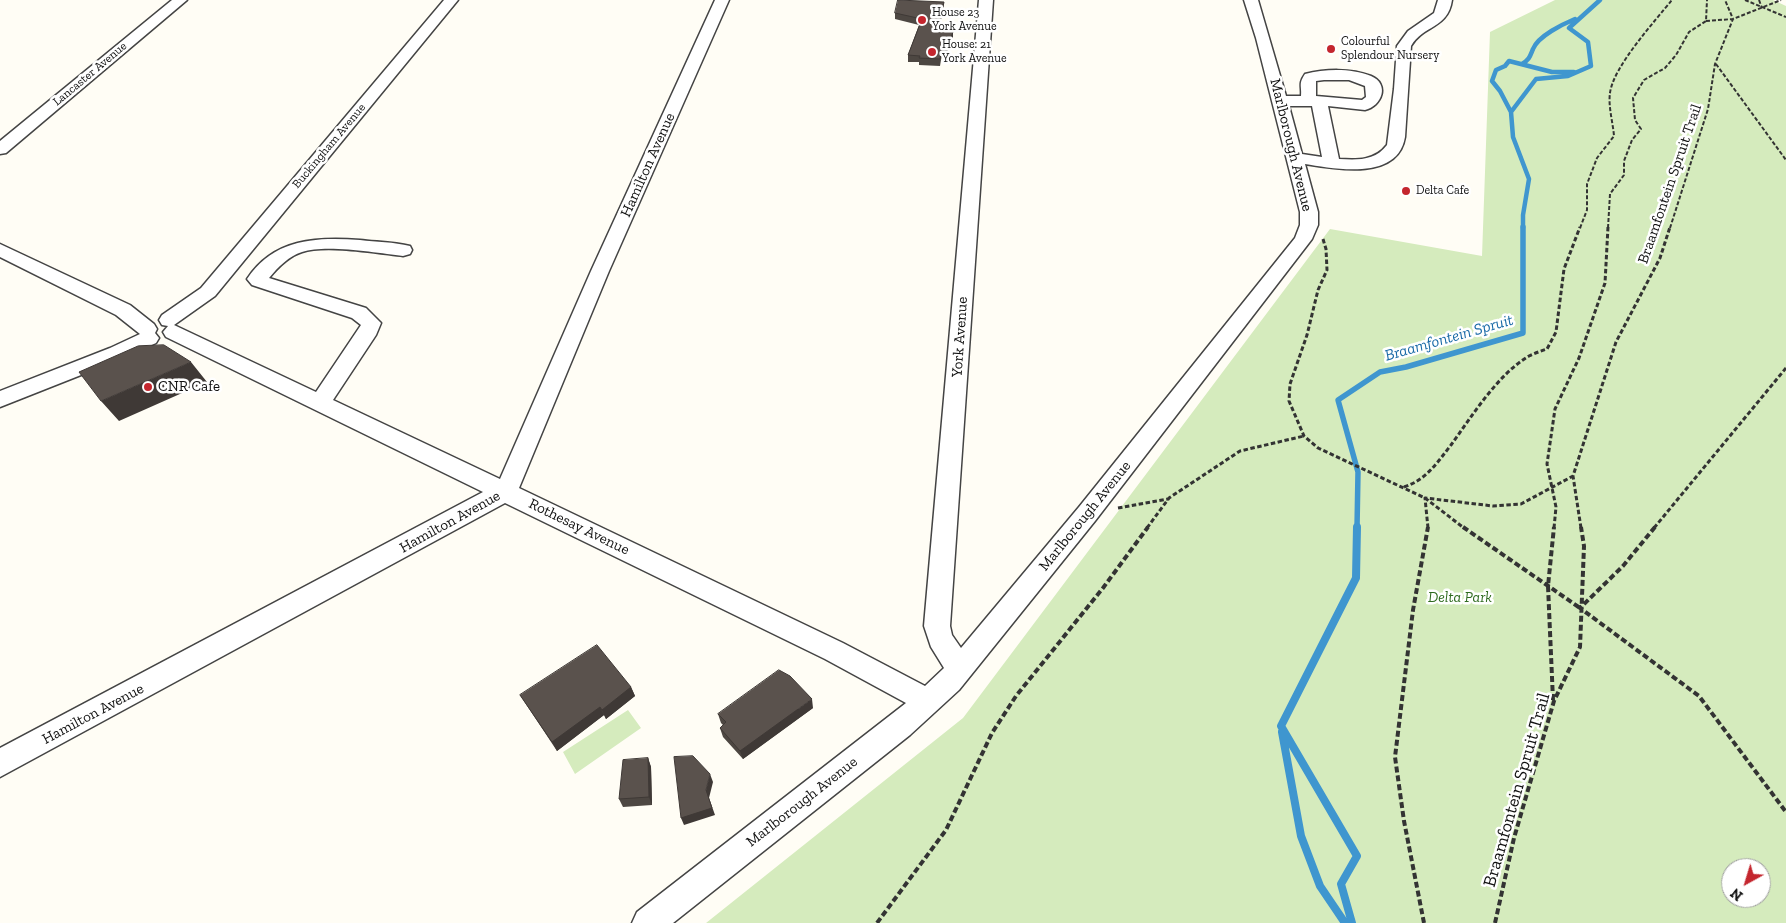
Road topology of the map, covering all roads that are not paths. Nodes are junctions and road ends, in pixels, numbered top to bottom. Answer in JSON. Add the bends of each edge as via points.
{"nodes":[{"id":1,"x":180,"y":0,"type":"edge"},
{"id":2,"x":451,"y":0,"type":"edge"},
{"id":3,"x":722,"y":0,"type":"edge"},
{"id":4,"x":986,"y":0,"type":"edge"},
{"id":5,"x":1251,"y":0,"type":"edge"},
{"id":6,"x":1445,"y":0,"type":"edge"},
{"id":7,"x":1280,"y":101,"type":"junction"},
{"id":8,"x":0,"y":149,"type":"edge"},
{"id":9,"x":1295,"y":158,"type":"junction"},
{"id":10,"x":1331,"y":162,"type":"junction"},
{"id":11,"x":0,"y":250,"type":"edge"},
{"id":12,"x":403,"y":250,"type":"dead end"},
{"id":13,"x":160,"y":328,"type":"junction"},
{"id":14,"x":0,"y":399,"type":"edge"},
{"id":15,"x":320,"y":403,"type":"junction"},
{"id":16,"x":506,"y":492,"type":"junction"},
{"id":17,"x":959,"y":668,"type":"junction"},
{"id":18,"x":928,"y":702,"type":"junction"},
{"id":19,"x":0,"y":763,"type":"edge"},
{"id":20,"x":648,"y":923,"type":"edge"}],
"edges":[{"from":1,"to":8,"type":"street","name":"Lancaster Avenue"},
{"from":2,"to":13,"type":"street","name":"Buckingham Avenue","via":[[208,292],[200,306]]},
{"from":3,"to":16,"type":"street","name":"Hamilton Avenue"},
{"from":4,"to":17,"type":"street","name":"York Avenue","via":[[937,626],[940,639]]},
{"from":5,"to":7,"type":"street","name":"Marlborough Avenue"},
{"from":6,"to":10,"type":"street","via":[[1440,16],[1409,37],[1403,49],[1402,92],[1395,146],[1378,162]]},
{"from":7,"to":9,"type":"street","name":"Marlborough Avenue"},
{"from":7,"to":10,"type":"street","via":[[1313,101]]},
{"from":9,"to":10,"type":"street"},
{"from":9,"to":17,"type":"street","name":"Marlborough Avenue","via":[[1310,220],[1306,235],[1088,514]]},
{"from":11,"to":13,"type":"street","name":"Rothesay Avenue"},
{"from":12,"to":15,"type":"street","via":[[321,245],[297,247],[277,258],[257,279],[354,311],[371,323]]},
{"from":13,"to":14,"type":"street","name":"Buckingham Avenue","via":[[117,353]]},
{"from":13,"to":15,"type":"street","name":"Rothesay Avenue"},
{"from":15,"to":16,"type":"street","name":"Rothesay Avenue"},
{"from":16,"to":18,"type":"street","name":"Rothesay Avenue","via":[[834,652]]},
{"from":16,"to":19,"type":"street","name":"Hamilton Avenue"},
{"from":17,"to":18,"type":"street","name":"Marlborough Avenue"},
{"from":18,"to":20,"type":"street","name":"Marlborough Avenue"}]}
